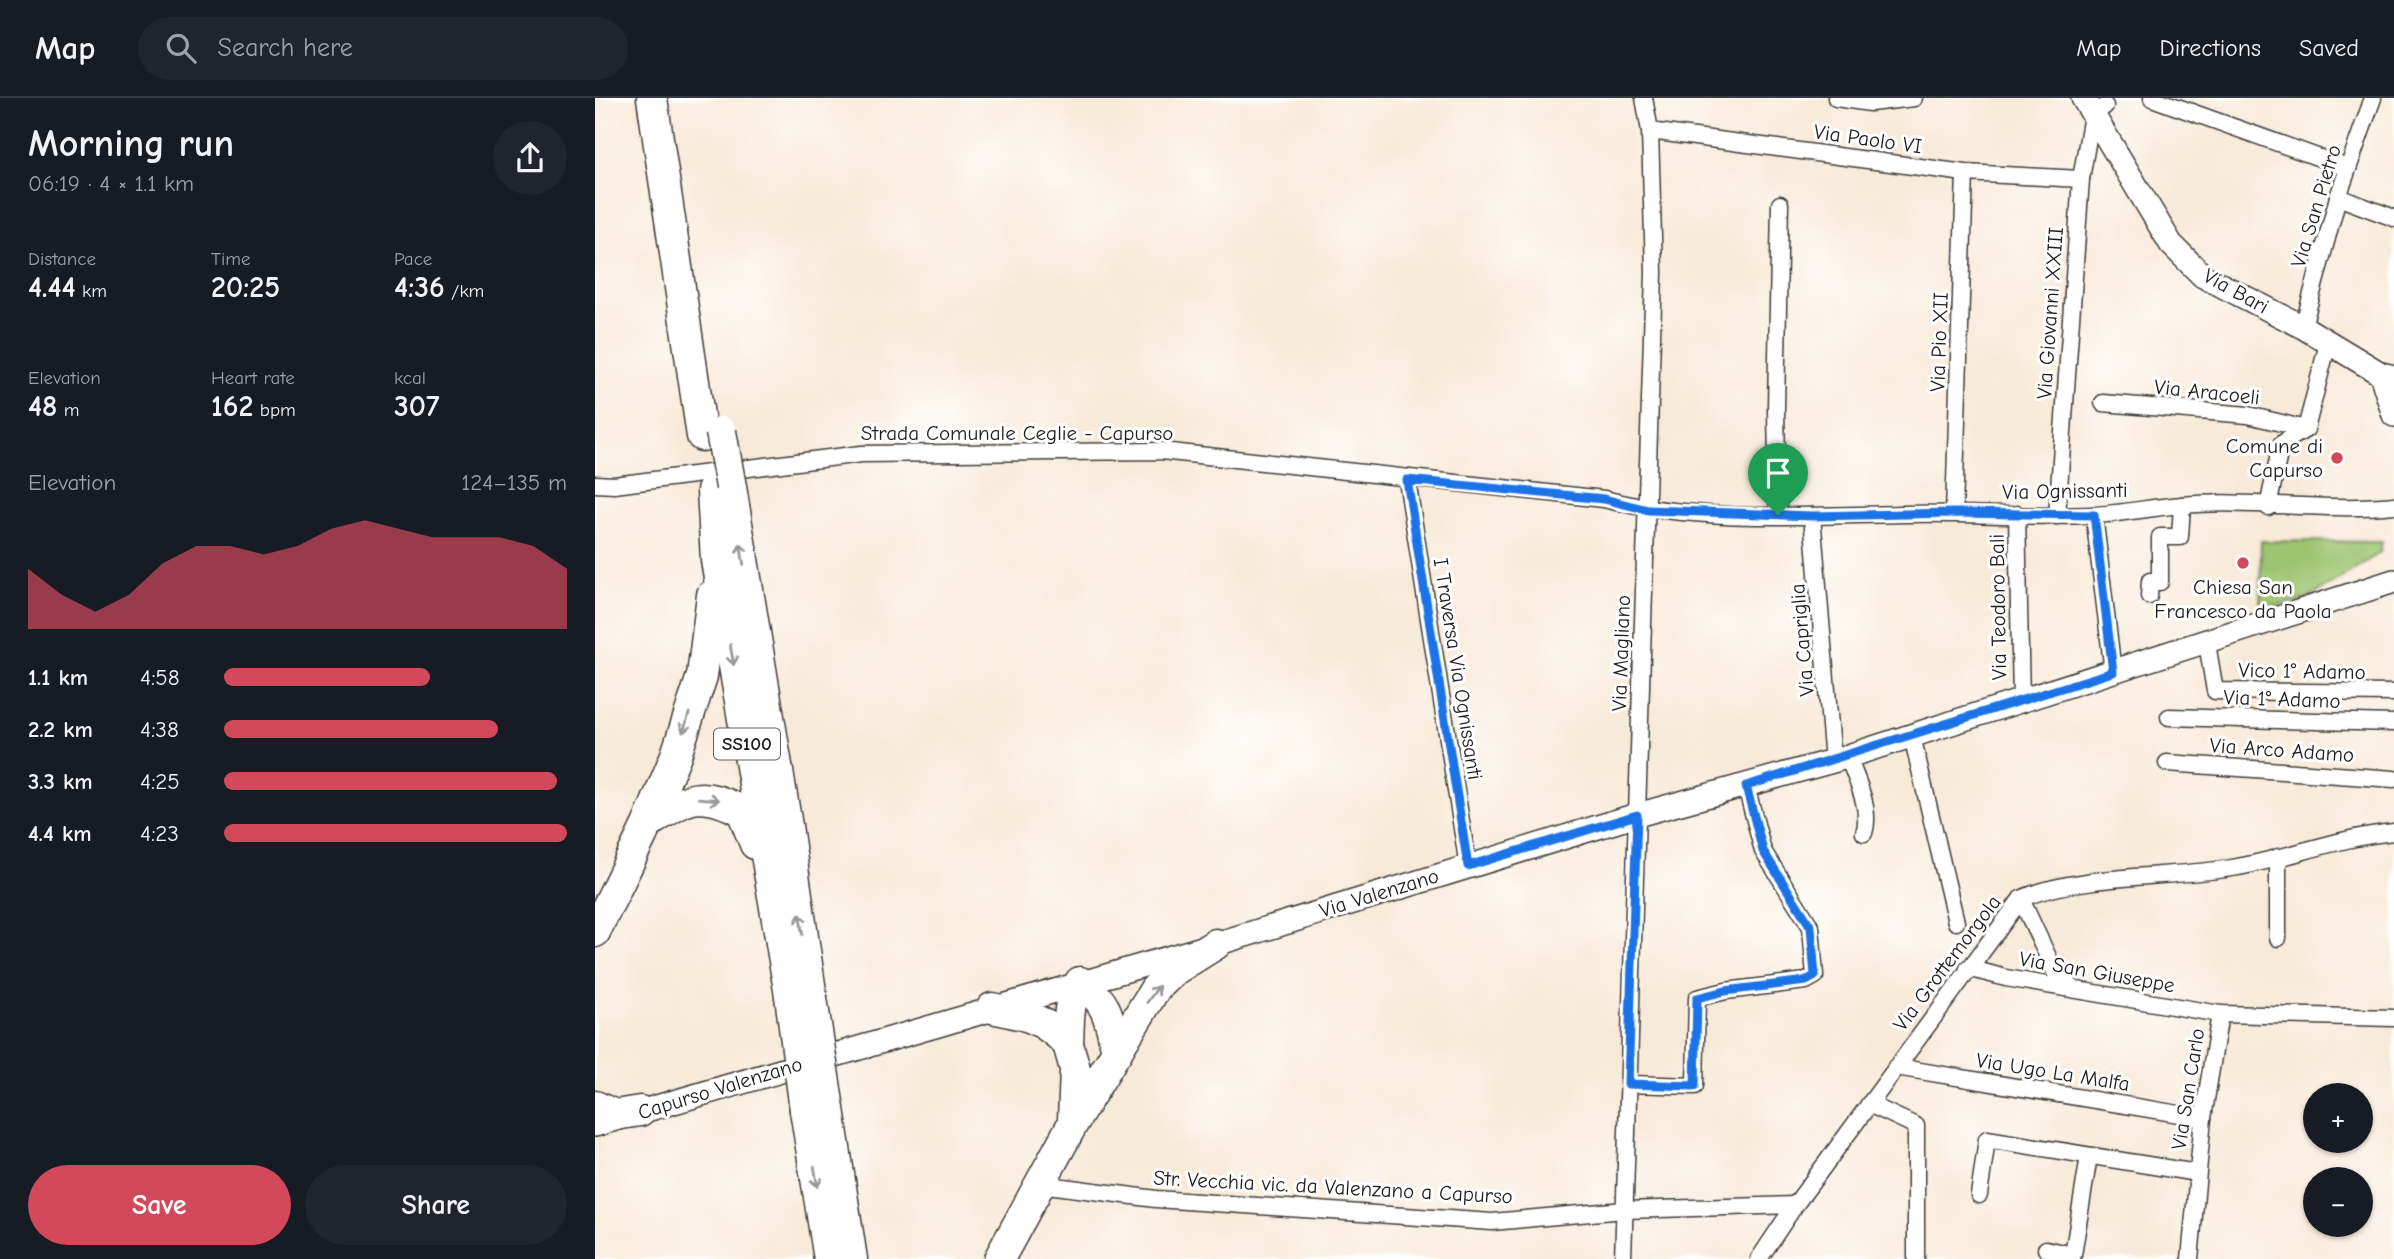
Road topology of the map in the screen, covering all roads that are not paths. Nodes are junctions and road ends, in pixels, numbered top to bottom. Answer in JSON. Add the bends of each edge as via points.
{"nodes":[{"id":1,"x":652,"y":98,"type":"edge"},
{"id":2,"x":671,"y":98,"type":"edge"},
{"id":3,"x":1644,"y":98,"type":"edge"},
{"id":4,"x":1836,"y":98,"type":"edge"},
{"id":5,"x":1914,"y":98,"type":"edge"},
{"id":6,"x":2152,"y":98,"type":"edge"},
{"id":7,"x":2373,"y":98,"type":"edge"},
{"id":8,"x":2094,"y":106,"type":"edge"},
{"id":9,"x":1650,"y":131,"type":"junction"},
{"id":10,"x":2348,"y":168,"type":"junction"},
{"id":11,"x":1965,"y":173,"type":"junction"},
{"id":12,"x":2081,"y":179,"type":"junction"},
{"id":13,"x":2338,"y":197,"type":"junction"},
{"id":14,"x":1780,"y":204,"type":"dead end"},
{"id":15,"x":2394,"y":218,"type":"edge"},
{"id":16,"x":2303,"y":327,"type":"junction"},
{"id":17,"x":2328,"y":343,"type":"junction"},
{"id":18,"x":2388,"y":376,"type":"edge"},
{"id":19,"x":2103,"y":403,"type":"dead end"},
{"id":20,"x":2394,"y":415,"type":"edge"},
{"id":21,"x":2306,"y":429,"type":"junction"},
{"id":22,"x":712,"y":434,"type":"junction"},
{"id":23,"x":1407,"y":480,"type":"junction"},
{"id":24,"x":595,"y":484,"type":"edge"},
{"id":25,"x":722,"y":489,"type":"junction"},
{"id":26,"x":2182,"y":505,"type":"junction"},
{"id":27,"x":2394,"y":505,"type":"edge"},
{"id":28,"x":2268,"y":506,"type":"junction"},
{"id":29,"x":1648,"y":510,"type":"junction"},
{"id":30,"x":1954,"y":513,"type":"junction"},
{"id":31,"x":2017,"y":514,"type":"junction"},
{"id":32,"x":1778,"y":515,"type":"junction"},
{"id":33,"x":2094,"y":515,"type":"junction"},
{"id":34,"x":1812,"y":516,"type":"junction"},
{"id":35,"x":2057,"y":516,"type":"junction"},
{"id":36,"x":716,"y":560,"type":"junction"},
{"id":37,"x":2394,"y":581,"type":"edge"},
{"id":38,"x":2149,"y":596,"type":"dead end"},
{"id":39,"x":2207,"y":643,"type":"junction"},
{"id":40,"x":2113,"y":672,"type":"junction"},
{"id":41,"x":2394,"y":693,"type":"edge"},
{"id":42,"x":2021,"y":699,"type":"junction"},
{"id":43,"x":2169,"y":717,"type":"dead end"},
{"id":44,"x":2394,"y":723,"type":"edge"},
{"id":45,"x":1912,"y":736,"type":"junction"},
{"id":46,"x":1841,"y":759,"type":"junction"},
{"id":47,"x":2167,"y":763,"type":"dead end"},
{"id":48,"x":2394,"y":779,"type":"edge"},
{"id":49,"x":1746,"y":786,"type":"junction"},
{"id":50,"x":1637,"y":815,"type":"junction"},
{"id":51,"x":647,"y":823,"type":"junction"},
{"id":52,"x":2394,"y":832,"type":"edge"},
{"id":53,"x":1864,"y":833,"type":"dead end"},
{"id":54,"x":2279,"y":857,"type":"junction"},
{"id":55,"x":1468,"y":866,"type":"junction"},
{"id":56,"x":2021,"y":899,"type":"junction"},
{"id":57,"x":1955,"y":922,"type":"dead end"},
{"id":58,"x":595,"y":932,"type":"edge"},
{"id":59,"x":2278,"y":938,"type":"dead end"},
{"id":60,"x":1216,"y":944,"type":"junction"},
{"id":61,"x":1968,"y":968,"type":"junction"},
{"id":62,"x":1080,"y":982,"type":"junction"},
{"id":63,"x":795,"y":986,"type":"junction"},
{"id":64,"x":2073,"y":989,"type":"junction"},
{"id":65,"x":992,"y":1009,"type":"junction"},
{"id":66,"x":2220,"y":1014,"type":"junction"},
{"id":67,"x":2394,"y":1018,"type":"edge"},
{"id":68,"x":1069,"y":1044,"type":"junction"},
{"id":69,"x":844,"y":1051,"type":"joint"},
{"id":70,"x":1117,"y":1052,"type":"junction"},
{"id":71,"x":1896,"y":1067,"type":"junction"},
{"id":72,"x":1628,"y":1084,"type":"junction"},
{"id":73,"x":1869,"y":1104,"type":"junction"},
{"id":74,"x":595,"y":1106,"type":"edge"},
{"id":75,"x":817,"y":1109,"type":"junction"},
{"id":76,"x":639,"y":1111,"type":"junction"},
{"id":77,"x":2203,"y":1118,"type":"junction"},
{"id":78,"x":595,"y":1125,"type":"edge"},
{"id":79,"x":1072,"y":1125,"type":"junction"},
{"id":80,"x":2089,"y":1156,"type":"junction"},
{"id":81,"x":837,"y":1161,"type":"junction"},
{"id":82,"x":2197,"y":1173,"type":"junction"},
{"id":83,"x":1039,"y":1184,"type":"junction"},
{"id":84,"x":1979,"y":1195,"type":"dead end"},
{"id":85,"x":1795,"y":1205,"type":"junction"},
{"id":86,"x":1624,"y":1210,"type":"junction"},
{"id":87,"x":2046,"y":1249,"type":"dead end"},
{"id":88,"x":829,"y":1259,"type":"edge"},
{"id":89,"x":852,"y":1259,"type":"edge"},
{"id":90,"x":864,"y":1259,"type":"edge"},
{"id":91,"x":999,"y":1259,"type":"edge"},
{"id":92,"x":1623,"y":1259,"type":"edge"},
{"id":93,"x":1759,"y":1259,"type":"edge"},
{"id":94,"x":1916,"y":1259,"type":"edge"},
{"id":95,"x":2190,"y":1259,"type":"edge"}],
"edges":[{"from":1,"to":22,"type":"highway","number":"SS100"},
{"from":2,"to":22,"type":"highway","number":"SS100"},
{"from":3,"to":9,"type":"street","name":"Via Magliano"},
{"from":4,"to":5,"type":"street","via":[[1870,103]]},
{"from":6,"to":10,"type":"street"},
{"from":7,"to":10,"type":"street","name":"Via San Pietro"},
{"from":8,"to":12,"type":"street","name":"Via Giovanni XXIII"},
{"from":8,"to":16,"type":"street","name":"Via Bari","via":[[2171,244],[2203,275]]},
{"from":9,"to":11,"type":"street","name":"Via Paolo VI"},
{"from":9,"to":29,"type":"street","name":"Via Magliano","via":[[1654,273]]},
{"from":10,"to":13,"type":"street","name":"Via San Pietro"},
{"from":11,"to":12,"type":"street","name":"Via Paolo VI"},
{"from":11,"to":30,"type":"street","name":"Via Pio XII"},
{"from":12,"to":35,"type":"street","name":"Via Giovanni XXIII"},
{"from":13,"to":15,"type":"street"},
{"from":13,"to":16,"type":"street","name":"Via San Pietro"},
{"from":14,"to":32,"type":"street"},
{"from":16,"to":17,"type":"street","name":"Via Bari"},
{"from":17,"to":18,"type":"street","name":"Via Bari"},
{"from":17,"to":21,"type":"street"},
{"from":18,"to":20,"type":"street","name":"Via Bari"},
{"from":19,"to":21,"type":"street","name":"Via Aracoeli","via":[[2248,415]]},
{"from":21,"to":28,"type":"street","via":[[2281,444]]},
{"from":22,"to":25,"type":"highway","number":"SS100"},
{"from":23,"to":24,"type":"street","name":"Strada Comunale Ceglie - Capurso","via":[[1161,451],[1068,450],[861,454]]},
{"from":23,"to":29,"type":"street","name":"Strada Comunale Ceglie - Capurso","via":[[1604,499]]},
{"from":23,"to":55,"type":"street","name":"I Traversa Via Ognissanti"},
{"from":25,"to":36,"type":"highway","number":"SS100"},
{"from":63,"to":25,"type":"highway","number":"SS100","one_way":true,"via":[[787,826]]},
{"from":26,"to":28,"type":"street","name":"Via Ognissanti"},
{"from":26,"to":33,"type":"street","name":"Via Ognissanti"},
{"from":26,"to":38,"type":"street","via":[[2180,537],[2160,537],[2160,582],[2150,582]]},
{"from":27,"to":28,"type":"street","name":"Via Ognissanti","via":[[2360,509]]},
{"from":29,"to":32,"type":"street","name":"Via Ognissanti"},
{"from":29,"to":50,"type":"street","name":"Via Magliano"},
{"from":30,"to":31,"type":"street","name":"Via Ognissanti"},
{"from":30,"to":34,"type":"street","name":"Via Ognissanti"},
{"from":31,"to":35,"type":"street","name":"Via Ognissanti"},
{"from":31,"to":42,"type":"street","name":"Via Teodoro Bali"},
{"from":32,"to":34,"type":"street","name":"Via Ognissanti"},
{"from":33,"to":35,"type":"street","name":"Via Ognissanti"},
{"from":33,"to":40,"type":"street"},
{"from":34,"to":46,"type":"street","name":"Via Capriglia"},
{"from":36,"to":51,"type":"highway","number":"SS100","one_way":true,"via":[[702,676]]},
{"from":36,"to":63,"type":"highway","number":"SS100","one_way":true},
{"from":37,"to":39,"type":"street","name":"Via Valenzano"},
{"from":39,"to":40,"type":"street","name":"Via Valenzano"},
{"from":39,"to":41,"type":"street","name":"Vico 1° Adamo","via":[[2215,691]]},
{"from":40,"to":42,"type":"street","name":"Via Valenzano"},
{"from":42,"to":45,"type":"street","name":"Via Valenzano"},
{"from":43,"to":44,"type":"street","name":"Via 1° Adamo"},
{"from":45,"to":46,"type":"street","name":"Via Valenzano"},
{"from":45,"to":57,"type":"street"},
{"from":46,"to":49,"type":"street","name":"Via Valenzano"},
{"from":46,"to":53,"type":"street","name":"Via Capriglia","via":[[1863,800]]},
{"from":47,"to":48,"type":"street","name":"Via Arco Adamo"},
{"from":49,"to":50,"type":"street","name":"Via Valenzano"},
{"from":49,"to":72,"type":"street","via":[[1763,851],[1811,927],[1815,976],[1697,998],[1695,1086]]},
{"from":50,"to":55,"type":"street","name":"Via Valenzano"},
{"from":50,"to":72,"type":"street","name":"Via Magliano"},
{"from":51,"to":58,"type":"highway","number":"SS100"},
{"from":51,"to":63,"type":"highway","number":"SS100","one_way":true,"via":[[689,798],[717,798],[742,811],[753,836],[776,950]]},
{"from":52,"to":54,"type":"street","name":"Via Grottemorgola"},
{"from":54,"to":56,"type":"street","name":"Via Grottemorgola","via":[[2233,868],[2035,892]]},
{"from":54,"to":59,"type":"street"},
{"from":55,"to":60,"type":"street","name":"Via Valenzano"},
{"from":56,"to":61,"type":"street","name":"Via Grottemorgola"},
{"from":56,"to":64,"type":"street","via":[[2055,972]]},
{"from":60,"to":62,"type":"street","name":"Via Valenzano"},
{"from":70,"to":60,"type":"highway","one_way":true,"via":[[1155,989],[1176,969]]},
{"from":61,"to":64,"type":"street","name":"Via San Giuseppe"},
{"from":61,"to":71,"type":"street","name":"Via Grottemorgola"},
{"from":62,"to":65,"type":"street","name":"Via Valenzano"},
{"from":62,"to":68,"type":"highway","via":[[1071,1002]]},
{"from":62,"to":70,"type":"highway","via":[[1100,997]]},
{"from":63,"to":75,"type":"highway","number":"SS100","bridge":true},
{"from":64,"to":66,"type":"street","name":"Via San Giuseppe"},
{"from":65,"to":68,"type":"highway","via":[[1050,1025]]},
{"from":65,"to":69,"type":"street","name":"Via Valenzano"},
{"from":66,"to":67,"type":"street","name":"Via San Carlo"},
{"from":66,"to":77,"type":"street","name":"Via San Carlo"},
{"from":68,"to":79,"type":"highway","via":[[1075,1069]]},
{"from":69,"to":76,"type":"street","name":"Capurso Valenzano"},
{"from":70,"to":79,"type":"highway"},
{"from":71,"to":73,"type":"street","name":"Via Grottemorgola"},
{"from":71,"to":77,"type":"street","name":"Via Ugo La Malfa"},
{"from":72,"to":86,"type":"street","name":"Via Magliano"},
{"from":73,"to":85,"type":"street","name":"Via Grottemorgola"},
{"from":73,"to":94,"type":"street","via":[[1916,1126]]},
{"from":74,"to":76,"type":"highway","via":[[615,1115]]},
{"from":75,"to":81,"type":"highway","number":"SS100"},
{"from":75,"to":88,"type":"highway","number":"SS100","one_way":true},
{"from":76,"to":78,"type":"street","name":"Capurso Valenzano"},
{"from":77,"to":82,"type":"street","name":"Via San Carlo"},
{"from":79,"to":83,"type":"highway"},
{"from":80,"to":82,"type":"street"},
{"from":80,"to":84,"type":"street","via":[[1987,1139]]},
{"from":80,"to":87,"type":"street","via":[[2073,1255]]},
{"from":81,"to":89,"type":"highway","number":"SS100"},
{"from":81,"to":90,"type":"highway"},
{"from":82,"to":95,"type":"street","name":"Via San Carlo"},
{"from":83,"to":86,"type":"street","name":"Str. Vecchia vic. da Valenzano a Capurso","via":[[1156,1199],[1493,1222]]},
{"from":83,"to":91,"type":"highway"},
{"from":85,"to":86,"type":"street","name":"Str. Vecchia vic. da Valenzano a Capurso"},
{"from":85,"to":93,"type":"street","name":"Via Grottemorgola"},
{"from":86,"to":92,"type":"street","name":"Via Magliano"}]}
